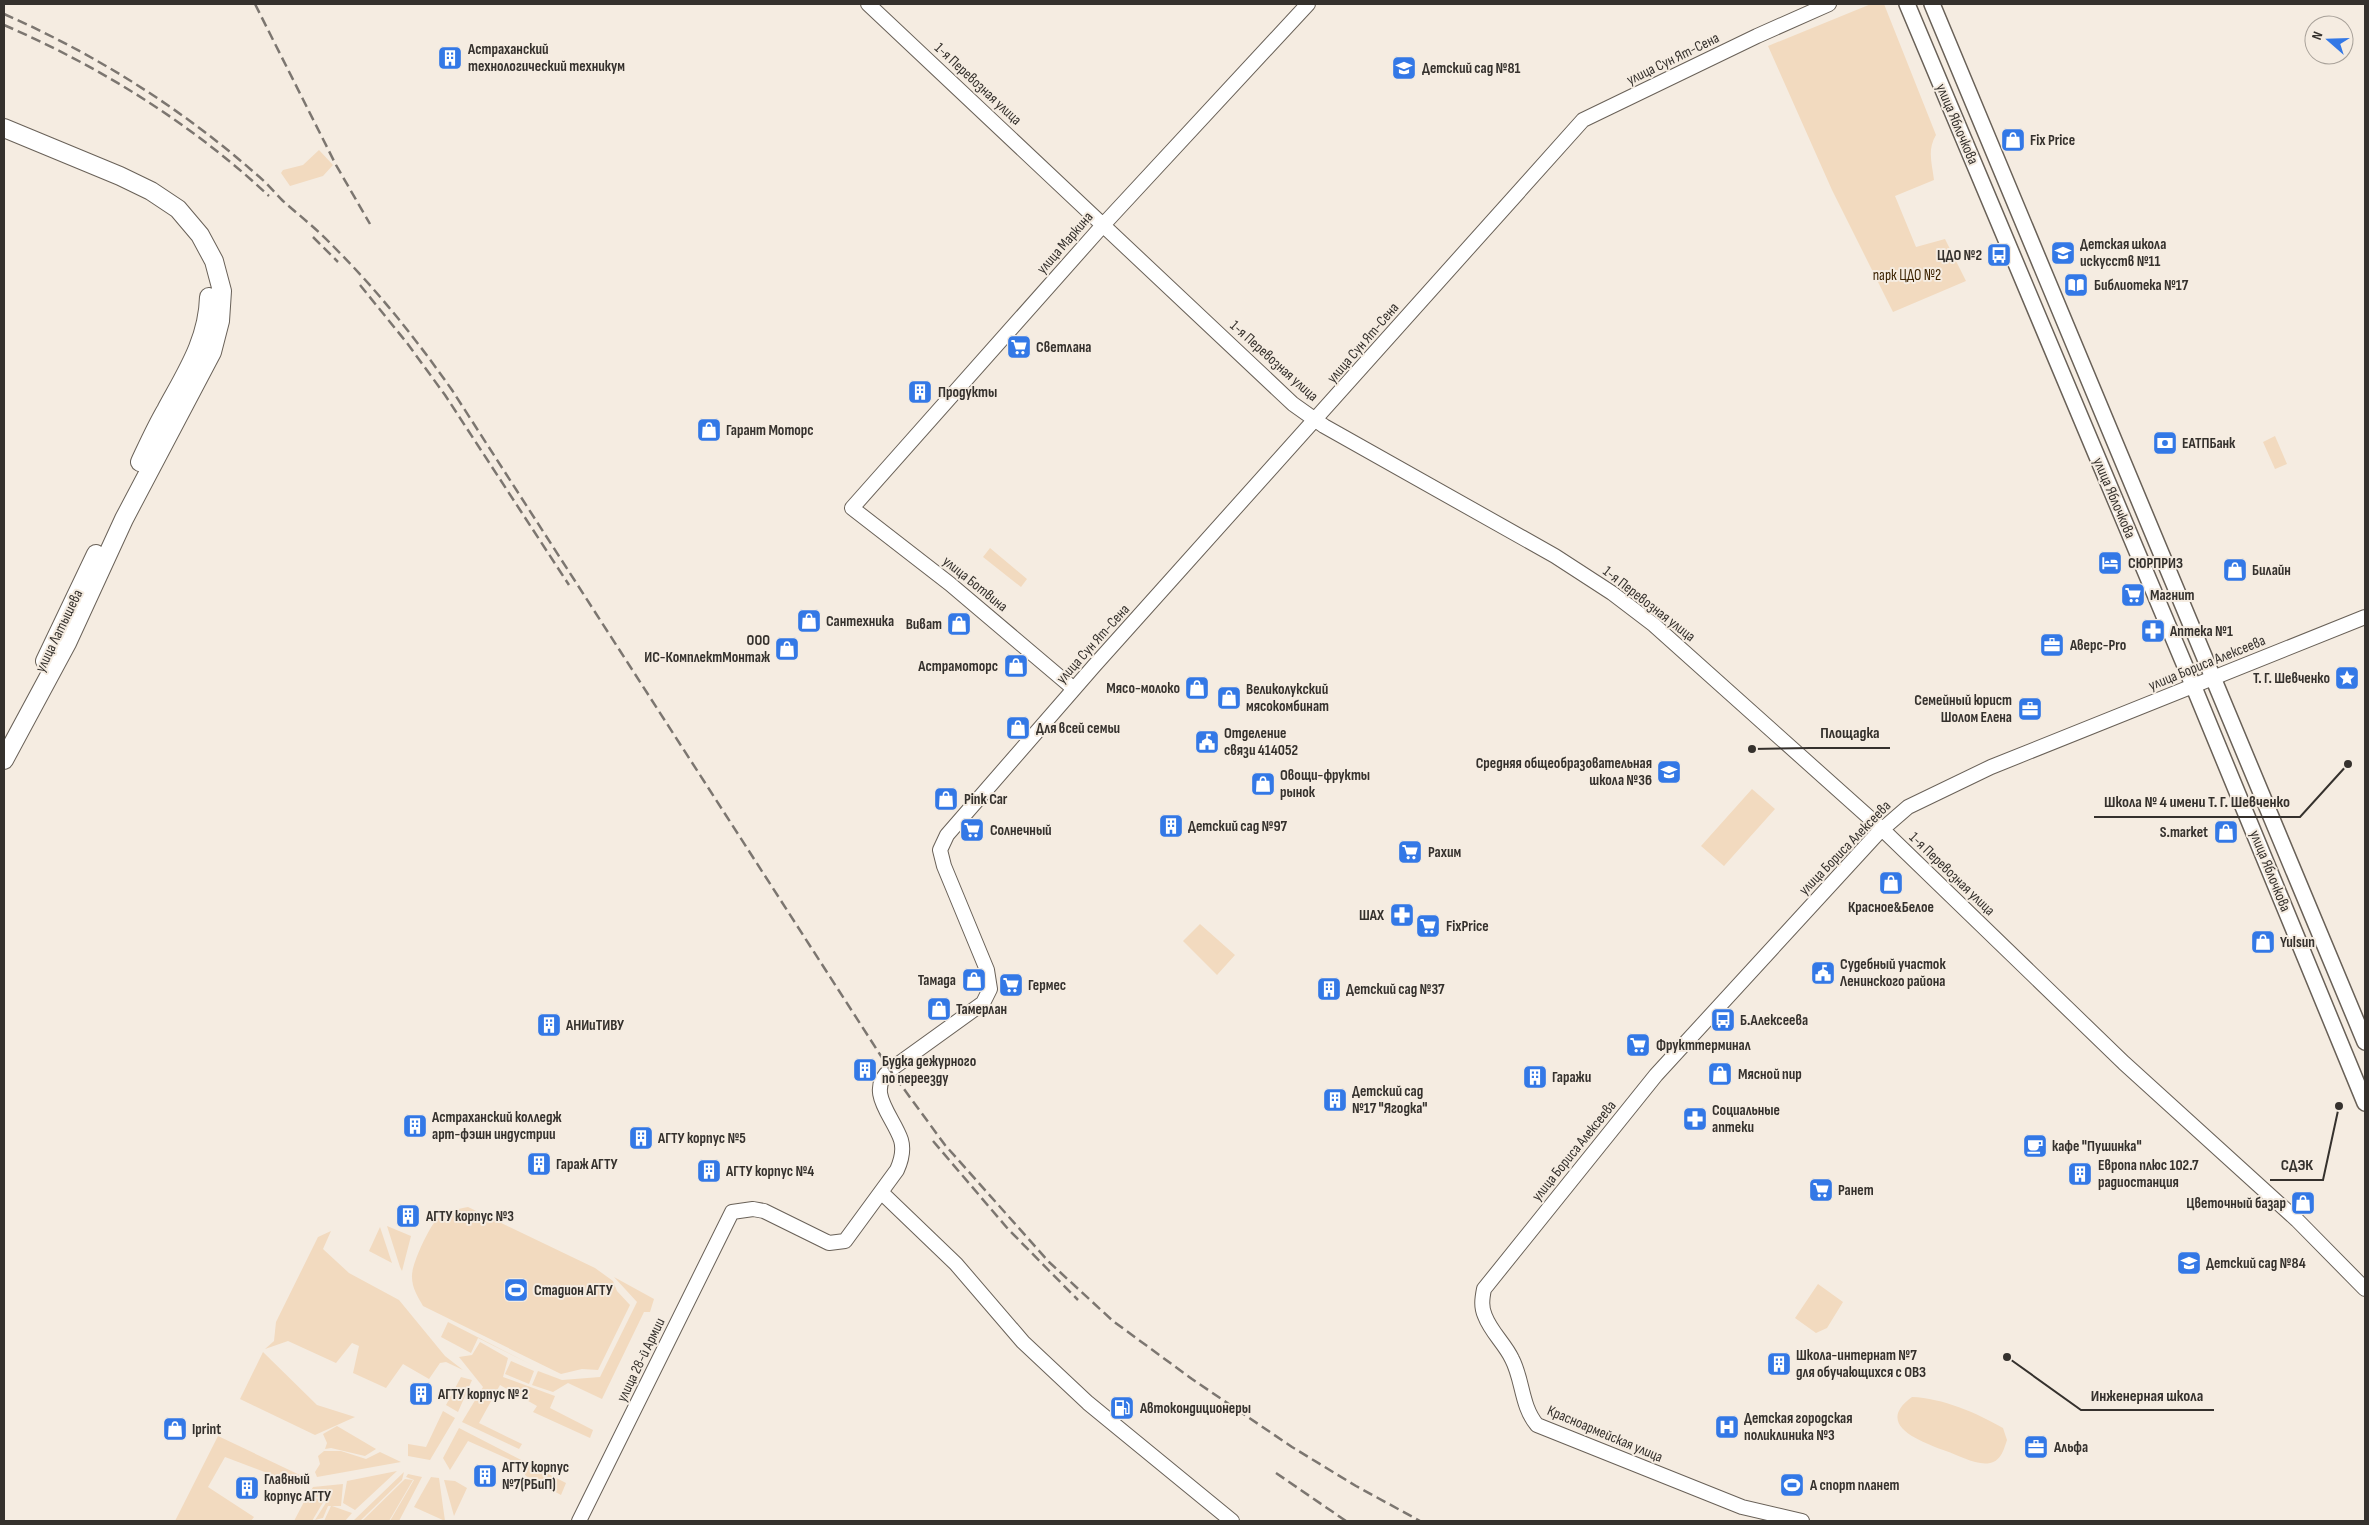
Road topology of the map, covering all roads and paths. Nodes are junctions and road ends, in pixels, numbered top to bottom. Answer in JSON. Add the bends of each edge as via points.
{"nodes":[{"id":1,"x":868,"y":4,"type":"edge"},
{"id":2,"x":1308,"y":4,"type":"edge"},
{"id":3,"x":1829,"y":4,"type":"edge"},
{"id":4,"x":1907,"y":4,"type":"edge"},
{"id":5,"x":1932,"y":4,"type":"edge"},
{"id":6,"x":4,"y":128,"type":"edge"},
{"id":7,"x":4,"y":141,"type":"edge"},
{"id":8,"x":1104,"y":224,"type":"junction"},
{"id":9,"x":1316,"y":420,"type":"junction"},
{"id":10,"x":852,"y":508,"type":"joint"},
{"id":11,"x":2365,"y":617,"type":"edge"},
{"id":12,"x":2212,"y":678,"type":"junction"},
{"id":13,"x":2193,"y":685,"type":"junction"},
{"id":14,"x":1074,"y":689,"type":"junction"},
{"id":15,"x":4,"y":739,"type":"edge"},
{"id":16,"x":4,"y":760,"type":"edge"},
{"id":17,"x":1882,"y":828,"type":"junction"},
{"id":18,"x":2365,"y":1042,"type":"edge"},
{"id":19,"x":2365,"y":1103,"type":"edge"},
{"id":20,"x":881,"y":1192,"type":"junction"},
{"id":21,"x":2365,"y":1288,"type":"edge"},
{"id":22,"x":1484,"y":1289,"type":"joint"},
{"id":23,"x":579,"y":1521,"type":"edge"},
{"id":24,"x":1232,"y":1521,"type":"edge"},
{"id":25,"x":1802,"y":1521,"type":"edge"}],
"edges":[{"from":1,"to":8,"type":"main road","name":"1-я Перевозная улица"},
{"from":2,"to":8,"type":"main road","name":"улица Маркина"},
{"from":3,"to":9,"type":"main road","name":"улица Сун Ят-Сена","via":[[1583,120]]},
{"from":4,"to":13,"type":"main road","name":"улица Яблочкова"},
{"from":5,"to":12,"type":"main road","name":"улица Яблочкова"},
{"from":6,"to":16,"type":"highway","name":"улица Латышева","via":[[128,180],[178,209],[207,248],[222,291],[220,321],[212,352],[110,550],[67,643]]},
{"from":7,"to":15,"type":"highway","name":"улица Латышева","via":[[146,200],[169,218],[190,242],[209,289],[209,317],[200,348],[160,421],[28,696]]},
{"from":8,"to":9,"type":"main road","name":"1-я Перевозная улица","via":[[1293,404]]},
{"from":8,"to":10,"type":"main road","name":"улица Маркина"},
{"from":9,"to":14,"type":"main road","name":"улица Сун Ят-Сена"},
{"from":9,"to":17,"type":"main road","name":"1-я Перевозная улица","via":[[1555,556],[1612,593],[1654,625]]},
{"from":10,"to":14,"type":"main road","name":"улица Ботвина","via":[[950,584]]},
{"from":11,"to":12,"type":"main road","name":"улица Бориса Алексеева"},
{"from":12,"to":13,"type":"main road","name":"улица Бориса Алексеева"},
{"from":12,"to":18,"type":"main road","name":"улица Яблочкова"},
{"from":13,"to":17,"type":"main road","name":"улица Бориса Алексеева","via":[[1991,768],[1908,807]]},
{"from":13,"to":19,"type":"main road","name":"улица Яблочкова"},
{"from":14,"to":20,"type":"main road","name":"улица Сун Ят-Сена","via":[[947,835],[940,850],[987,970],[990,989],[983,1003],[890,1070],[881,1080],[879,1092],[901,1140],[902,1150],[897,1170]]},
{"from":17,"to":21,"type":"main road","name":"1-я Перевозная улица","via":[[2124,1063],[2297,1220]]},
{"from":17,"to":22,"type":"main road","name":"улица Бориса Алексеева","via":[[1656,1075]]},
{"from":20,"to":23,"type":"main road","name":"улица 28-й Армии","via":[[845,1241],[829,1243],[764,1211],[732,1212]]},
{"from":20,"to":24,"type":"main road","via":[[956,1264],[1023,1342],[1088,1403]]},
{"from":22,"to":25,"type":"main road","name":"Красноармейская улица","via":[[1485,1318],[1512,1359],[1531,1418],[1538,1425],[1742,1507]]}]}
